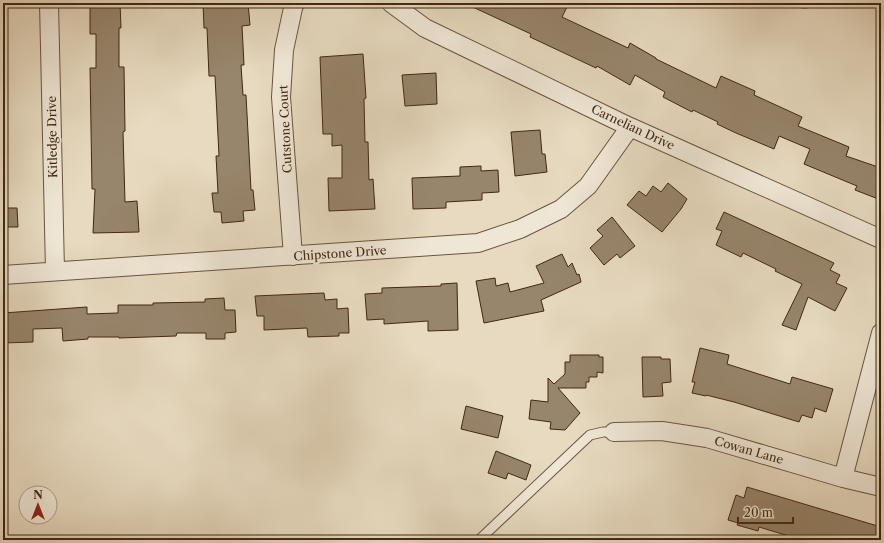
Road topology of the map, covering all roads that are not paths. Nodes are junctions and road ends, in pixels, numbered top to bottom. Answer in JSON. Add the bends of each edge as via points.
{"nodes":[{"id":1,"x":49,"y":3,"type":"edge"},
{"id":2,"x":295,"y":3,"type":"edge"},
{"id":3,"x":391,"y":3,"type":"edge"},
{"id":4,"x":802,"y":3,"type":"edge"},
{"id":5,"x":806,"y":3,"type":"edge"},
{"id":6,"x":630,"y":126,"type":"junction"},
{"id":7,"x":881,"y":240,"type":"edge"},
{"id":8,"x":293,"y":256,"type":"junction"},
{"id":9,"x":55,"y":271,"type":"junction"},
{"id":10,"x":3,"y":275,"type":"edge"},
{"id":11,"x":881,"y":333,"type":"edge"},
{"id":12,"x":614,"y":432,"type":"joint"},
{"id":13,"x":844,"y":478,"type":"junction"},
{"id":14,"x":881,"y":487,"type":"edge"},
{"id":15,"x":479,"y":540,"type":"edge"}],
"edges":[{"from":1,"to":9,"type":"street","name":"Kitledge Drive"},
{"from":2,"to":8,"type":"street","name":"Cutstone Court","via":[[284,50],[281,97]]},
{"from":3,"to":6,"type":"street","name":"Carnelian Drive","via":[[426,28]]},
{"from":4,"to":5,"type":"lane"},
{"from":6,"to":7,"type":"street","name":"Carnelian Drive"},
{"from":6,"to":8,"type":"street","name":"Chipstone Drive","via":[[588,186],[561,209],[520,229],[478,243]]},
{"from":8,"to":9,"type":"street","name":"Chipstone Drive"},
{"from":9,"to":10,"type":"street","name":"Chipstone Drive"},
{"from":11,"to":13,"type":"street"},
{"from":12,"to":13,"type":"street","name":"Cowan Lane","via":[[662,431],[707,438]]},
{"from":12,"to":15,"type":"lane","via":[[590,435]]},
{"from":13,"to":14,"type":"street","name":"Cowan Lane"}]}
